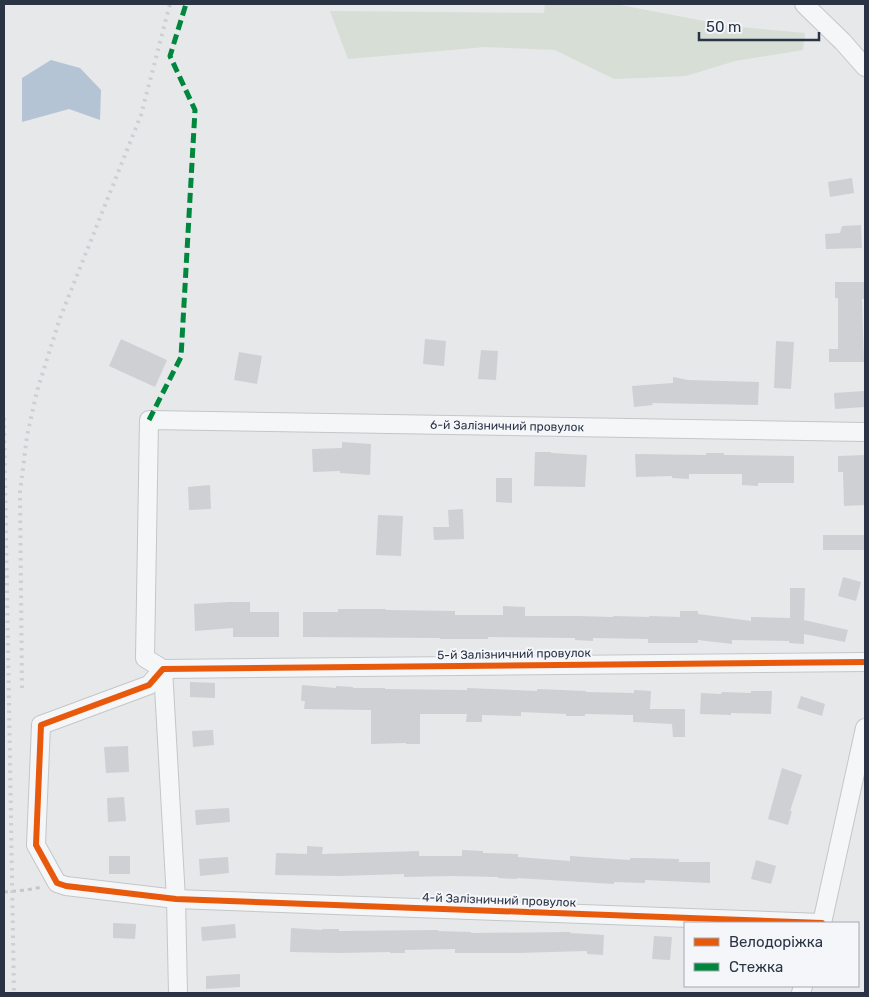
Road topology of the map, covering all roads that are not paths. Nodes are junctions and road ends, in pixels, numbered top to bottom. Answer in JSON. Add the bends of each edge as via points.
{"nodes":[{"id":1,"x":804,"y":4,"type":"edge"},
{"id":2,"x":865,"y":67,"type":"edge"},
{"id":3,"x":865,"y":432,"type":"edge"},
{"id":4,"x":865,"y":662,"type":"edge"},
{"id":5,"x":163,"y":669,"type":"junction"},
{"id":6,"x":865,"y":728,"type":"edge"},
{"id":7,"x":176,"y":899,"type":"junction"},
{"id":8,"x":795,"y":922,"type":"edge"},
{"id":9,"x":822,"y":922,"type":"edge"},
{"id":10,"x":178,"y":993,"type":"edge"}],
"edges":[{"from":1,"to":2,"type":"street"},
{"from":3,"to":5,"type":"street","name":"6-й Залізничний провулок","via":[[150,420],[145,658]]},
{"from":4,"to":5,"type":"street","name":"5-й Залізничний провулок"},
{"from":5,"to":7,"type":"street"},
{"from":5,"to":7,"type":"street","name":"4-й Залізничний провулок","via":[[150,685],[40,725],[36,845],[57,883]]},
{"from":6,"to":9,"type":"street"},
{"from":7,"to":8,"type":"street","name":"4-й Залізничний провулок"},
{"from":7,"to":10,"type":"street"}]}
